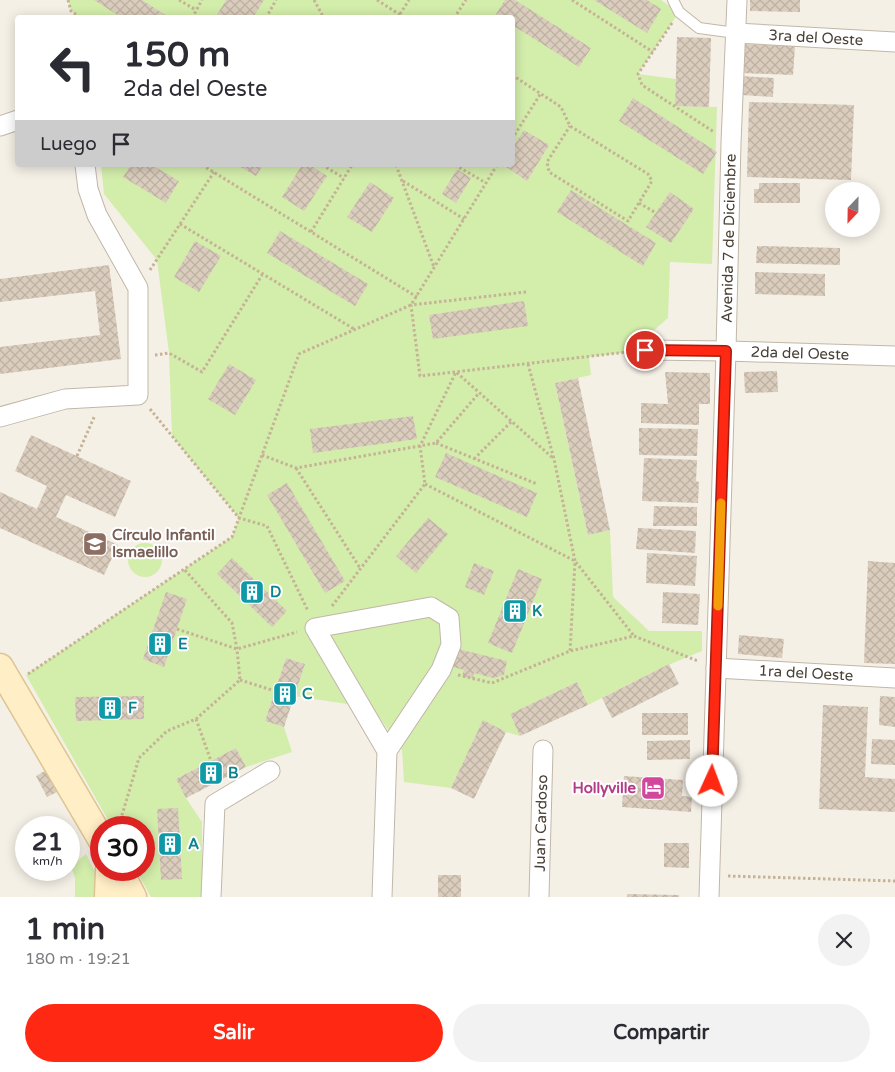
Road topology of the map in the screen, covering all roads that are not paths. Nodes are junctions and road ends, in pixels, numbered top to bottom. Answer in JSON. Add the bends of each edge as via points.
{"nodes":[{"id":1,"x":673,"y":0,"type":"edge"},
{"id":2,"x":737,"y":0,"type":"edge"},
{"id":3,"x":736,"y":33,"type":"junction"},
{"id":4,"x":895,"y":42,"type":"edge"},
{"id":5,"x":15,"y":121,"type":"edge"},
{"id":6,"x":0,"y":126,"type":"edge"},
{"id":7,"x":85,"y":167,"type":"edge"},
{"id":8,"x":645,"y":350,"type":"road end"},
{"id":9,"x":726,"y":351,"type":"junction"},
{"id":10,"x":895,"y":356,"type":"edge"},
{"id":11,"x":0,"y":417,"type":"edge"},
{"id":12,"x":716,"y":668,"type":"junction"},
{"id":13,"x":6,"y":676,"type":"edge"},
{"id":14,"x":895,"y":678,"type":"edge"},
{"id":15,"x":543,"y":750,"type":"dead end"},
{"id":16,"x":387,"y":751,"type":"junction"},
{"id":17,"x":270,"y":771,"type":"dead end"},
{"id":18,"x":90,"y":820,"type":"edge"},
{"id":19,"x":109,"y":881,"type":"edge"},
{"id":20,"x":125,"y":881,"type":"edge"},
{"id":21,"x":108,"y":897,"type":"edge"},
{"id":22,"x":133,"y":897,"type":"edge"},
{"id":23,"x":211,"y":897,"type":"edge"},
{"id":24,"x":382,"y":897,"type":"edge"},
{"id":25,"x":539,"y":897,"type":"edge"},
{"id":26,"x":709,"y":897,"type":"edge"}],
"edges":[{"from":1,"to":3,"type":"lane","via":[[679,12],[699,28]]},
{"from":2,"to":3,"type":"street","name":"Avenida 7 de Diciembre"},
{"from":3,"to":4,"type":"street","name":"3ra del Oeste"},
{"from":3,"to":9,"type":"street","name":"Avenida 7 de Diciembre"},
{"from":5,"to":6,"type":"street"},
{"from":7,"to":11,"type":"street","via":[[88,189],[97,215],[138,288],[138,394],[65,399]]},
{"from":8,"to":9,"type":"street","name":"2da del Oeste"},
{"from":9,"to":10,"type":"street","name":"2da del Oeste"},
{"from":9,"to":12,"type":"street","name":"Avenida 7 de Diciembre"},
{"from":12,"to":14,"type":"street","name":"1ra del Oeste"},
{"from":12,"to":26,"type":"street","name":"Avenida 7 de Diciembre"},
{"from":13,"to":18,"type":"main road"},
{"from":15,"to":25,"type":"street","name":"Juan Cardoso"},
{"from":16,"to":16,"type":"street","via":[[315,628],[431,607],[449,618],[451,645],[441,670]]},
{"from":16,"to":24,"type":"street"},
{"from":17,"to":23,"type":"street","via":[[215,804]]},
{"from":19,"to":21,"type":"main road"},
{"from":20,"to":22,"type":"main road"}]}
